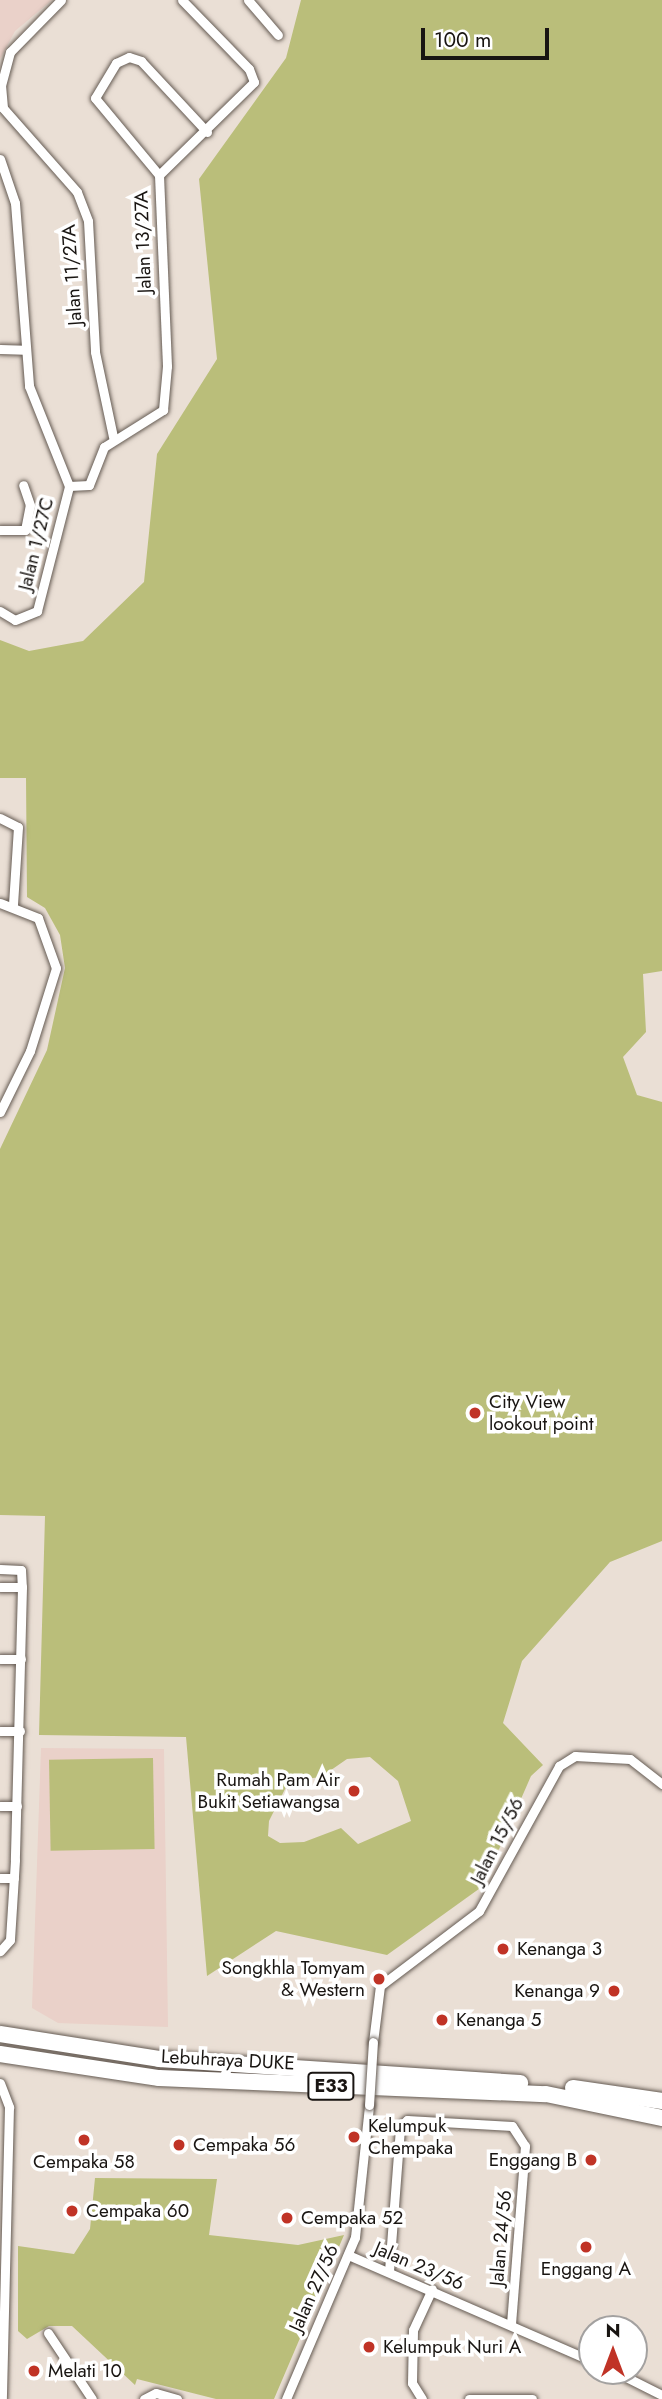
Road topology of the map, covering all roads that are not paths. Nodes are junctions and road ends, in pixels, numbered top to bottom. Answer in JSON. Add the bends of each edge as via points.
{"nodes":[{"id":1,"x":61,"y":0,"type":"edge"},
{"id":2,"x":182,"y":0,"type":"edge"},
{"id":3,"x":248,"y":0,"type":"edge"},
{"id":4,"x":278,"y":35,"type":"dead end"},
{"id":5,"x":207,"y":132,"type":"junction"},
{"id":6,"x":0,"y":159,"type":"edge"},
{"id":7,"x":159,"y":175,"type":"junction"},
{"id":8,"x":0,"y":349,"type":"edge"},
{"id":9,"x":24,"y":350,"type":"junction"},
{"id":10,"x":113,"y":438,"type":"junction"},
{"id":11,"x":23,"y":485,"type":"dead end"},
{"id":12,"x":69,"y":486,"type":"junction"},
{"id":13,"x":0,"y":530,"type":"edge"},
{"id":14,"x":0,"y":611,"type":"edge"},
{"id":15,"x":0,"y":818,"type":"edge"},
{"id":16,"x":0,"y":903,"type":"edge"},
{"id":17,"x":13,"y":905,"type":"junction"},
{"id":18,"x":0,"y":1112,"type":"edge"},
{"id":19,"x":0,"y":1569,"type":"edge"},
{"id":20,"x":0,"y":1587,"type":"edge"},
{"id":21,"x":22,"y":1587,"type":"junction"},
{"id":22,"x":0,"y":1659,"type":"edge"},
{"id":23,"x":21,"y":1659,"type":"junction"},
{"id":24,"x":0,"y":1731,"type":"edge"},
{"id":25,"x":20,"y":1731,"type":"junction"},
{"id":26,"x":662,"y":1784,"type":"edge"},
{"id":27,"x":0,"y":1806,"type":"edge"},
{"id":28,"x":17,"y":1806,"type":"junction"},
{"id":29,"x":0,"y":1878,"type":"edge"},
{"id":30,"x":14,"y":1878,"type":"junction"},
{"id":31,"x":0,"y":1951,"type":"edge"},
{"id":32,"x":0,"y":2034,"type":"edge"},
{"id":33,"x":0,"y":2054,"type":"edge"},
{"id":34,"x":0,"y":2083,"type":"edge"},
{"id":35,"x":546,"y":2094,"type":"junction"},
{"id":36,"x":662,"y":2101,"type":"edge"},
{"id":37,"x":369,"y":2105,"type":"joint"},
{"id":38,"x":662,"y":2118,"type":"edge"},
{"id":39,"x":662,"y":2129,"type":"edge"},
{"id":40,"x":348,"y":2255,"type":"junction"},
{"id":41,"x":389,"y":2272,"type":"junction"},
{"id":42,"x":432,"y":2289,"type":"junction"},
{"id":43,"x":512,"y":2324,"type":"junction"},
{"id":44,"x":48,"y":2333,"type":"dead end"},
{"id":45,"x":578,"y":2355,"type":"edge"},
{"id":46,"x":642,"y":2385,"type":"edge"},
{"id":47,"x":662,"y":2395,"type":"edge"},
{"id":48,"x":2,"y":2399,"type":"edge"},
{"id":49,"x":92,"y":2399,"type":"edge"},
{"id":50,"x":144,"y":2399,"type":"edge"},
{"id":51,"x":177,"y":2399,"type":"edge"},
{"id":52,"x":286,"y":2399,"type":"edge"},
{"id":53,"x":422,"y":2399,"type":"edge"},
{"id":54,"x":468,"y":2399,"type":"edge"},
{"id":55,"x":532,"y":2399,"type":"edge"}],
"edges":[{"from":1,"to":10,"type":"street","name":"Jalan 11/27A","via":[[10,52],[1,85],[3,108],[77,192],[88,221],[95,352]]},
{"from":2,"to":5,"type":"street","name":"Jalan 13/27A","via":[[249,68],[254,82]]},
{"from":3,"to":4,"type":"street"},
{"from":5,"to":7,"type":"street","name":"Jalan 13/27A"},
{"from":5,"to":7,"type":"street","via":[[141,61],[129,57],[116,63],[95,98]]},
{"from":6,"to":9,"type":"street","via":[[15,203]]},
{"from":7,"to":10,"type":"street","name":"Jalan 13/27A","via":[[166,400],[151,419]]},
{"from":8,"to":9,"type":"street"},
{"from":9,"to":12,"type":"street","via":[[31,396]]},
{"from":10,"to":12,"type":"street","via":[[93,480]]},
{"from":11,"to":13,"type":"street","via":[[30,505],[25,530]]},
{"from":12,"to":14,"type":"street","name":"Jalan 1/27C","via":[[37,611],[15,620]]},
{"from":15,"to":17,"type":"street","via":[[18,827]]},
{"from":16,"to":17,"type":"street"},
{"from":17,"to":18,"type":"street","via":[[38,918],[56,968],[30,1051]]},
{"from":19,"to":21,"type":"street","via":[[20,1569]]},
{"from":20,"to":21,"type":"street"},
{"from":21,"to":23,"type":"street"},
{"from":22,"to":23,"type":"street"},
{"from":23,"to":25,"type":"street"},
{"from":24,"to":25,"type":"street"},
{"from":25,"to":28,"type":"street"},
{"from":26,"to":37,"type":"street","name":"Jalan 15/56","bridge":true,"via":[[630,1759],[575,1756],[559,1766],[479,1911],[380,1986]]},
{"from":27,"to":28,"type":"street"},
{"from":28,"to":30,"type":"street"},
{"from":29,"to":30,"type":"street"},
{"from":30,"to":31,"type":"street","via":[[10,1940]]},
{"from":32,"to":36,"type":"highway","name":"Lebuhraya DUKE","number":"E33","via":[[159,2059],[488,2080]]},
{"from":33,"to":35,"type":"highway","name":"Lebuhraya DUKE","number":"E33","via":[[159,2078]]},
{"from":34,"to":48,"type":"street","via":[[9,2107]]},
{"from":35,"to":38,"type":"highway","name":"Lebuhraya DUKE","number":"E33"},
{"from":35,"to":39,"type":"highway"},
{"from":37,"to":40,"type":"street","name":"Jalan 27/56","via":[[360,2217]]},
{"from":40,"to":41,"type":"street","name":"Jalan 23/56"},
{"from":40,"to":52,"type":"street","name":"Jalan 27/56"},
{"from":41,"to":42,"type":"street","name":"Jalan 23/56"},
{"from":41,"to":43,"type":"street","name":"Jalan 24/56","via":[[400,2127],[407,2120],[512,2126],[525,2147]]},
{"from":42,"to":43,"type":"street","name":"Jalan 23/56"},
{"from":42,"to":53,"type":"street","via":[[413,2330],[411,2373]]},
{"from":43,"to":45,"type":"street","name":"Jalan 23/56"},
{"from":44,"to":49,"type":"street"},
{"from":46,"to":47,"type":"street"},
{"from":50,"to":51,"type":"street","via":[[156,2393]]},
{"from":54,"to":55,"type":"street"}]}
